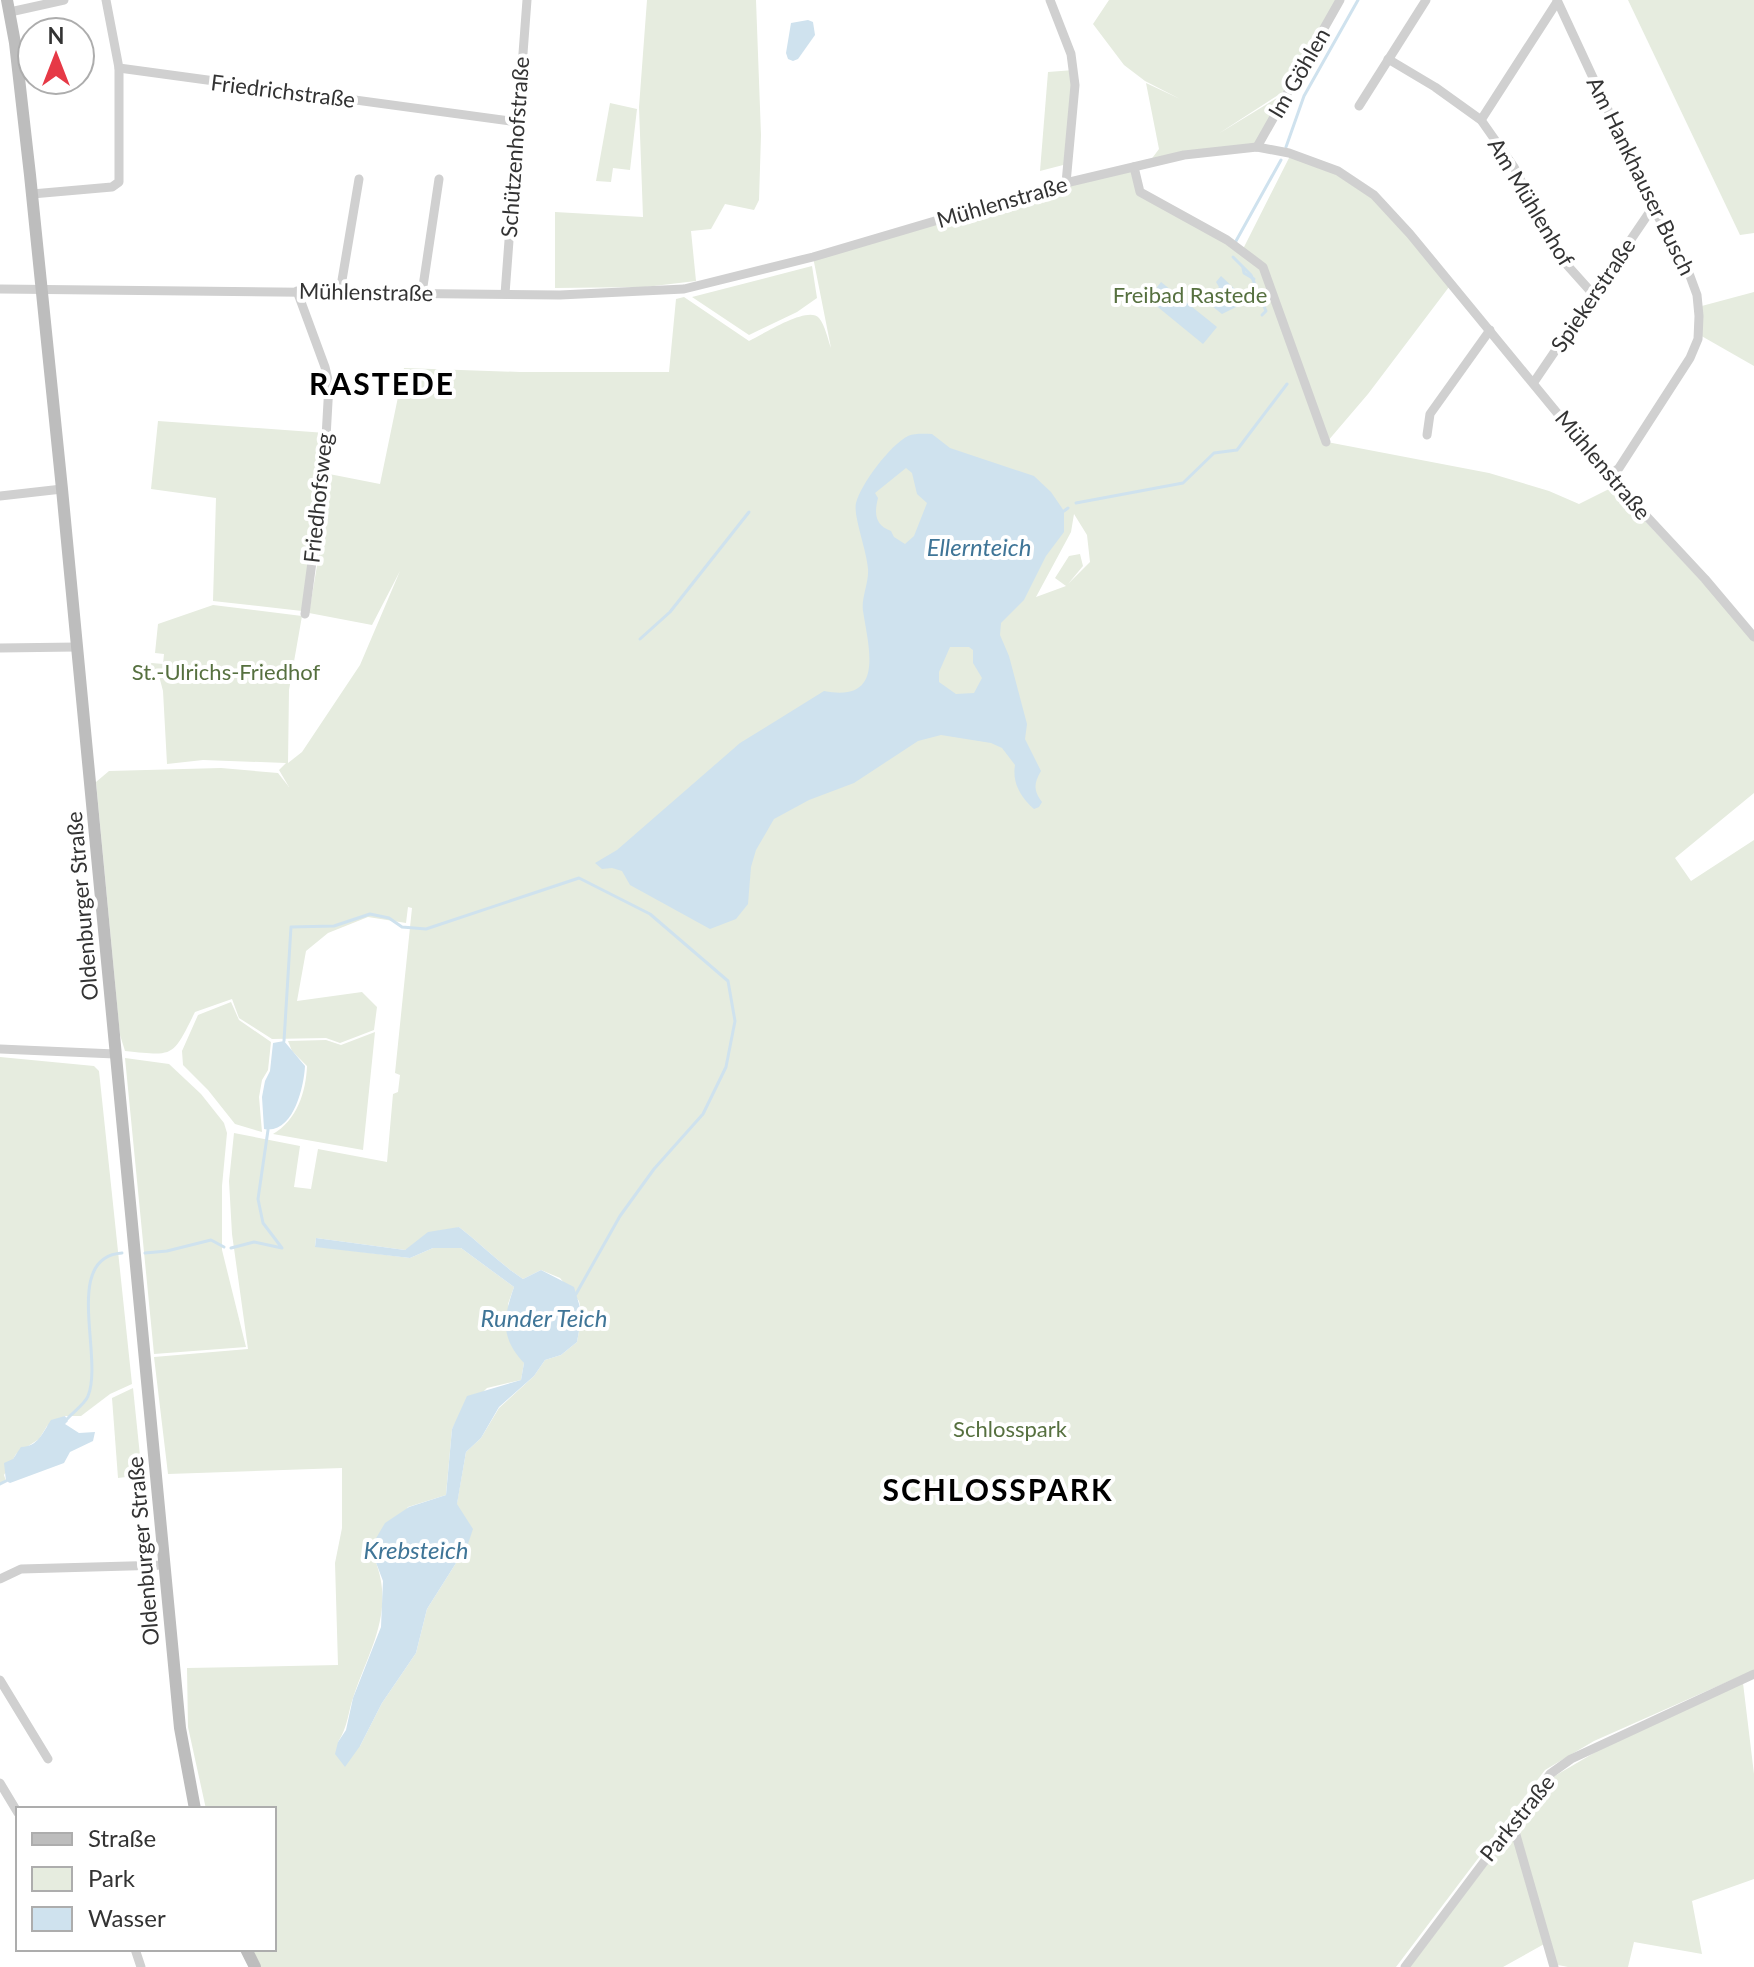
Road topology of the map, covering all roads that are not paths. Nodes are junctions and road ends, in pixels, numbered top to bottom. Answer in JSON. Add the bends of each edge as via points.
{"nodes":[{"id":1,"x":64,"y":0,"type":"edge"},
{"id":2,"x":106,"y":0,"type":"edge"},
{"id":3,"x":527,"y":0,"type":"edge"},
{"id":4,"x":1050,"y":0,"type":"edge"},
{"id":5,"x":1340,"y":0,"type":"edge"},
{"id":6,"x":1426,"y":0,"type":"edge"},
{"id":7,"x":1557,"y":1,"type":"edge"},
{"id":8,"x":8,"y":6,"type":"edge"},
{"id":9,"x":1388,"y":59,"type":"junction"},
{"id":10,"x":119,"y":68,"type":"junction"},
{"id":11,"x":1359,"y":106,"type":"dead end"},
{"id":12,"x":1481,"y":120,"type":"junction"},
{"id":13,"x":517,"y":122,"type":"junction"},
{"id":14,"x":1257,"y":147,"type":"junction"},
{"id":15,"x":1134,"y":167,"type":"junction"},
{"id":16,"x":359,"y":179,"type":"dead end"},
{"id":17,"x":439,"y":179,"type":"dead end"},
{"id":18,"x":1066,"y":183,"type":"junction"},
{"id":19,"x":32,"y":194,"type":"junction"},
{"id":20,"x":1653,"y":207,"type":"junction"},
{"id":21,"x":42,"y":288,"type":"junction"},
{"id":22,"x":0,"y":289,"type":"edge"},
{"id":23,"x":297,"y":291,"type":"junction"},
{"id":24,"x":340,"y":292,"type":"junction"},
{"id":25,"x":422,"y":293,"type":"junction"},
{"id":26,"x":505,"y":294,"type":"junction"},
{"id":27,"x":1593,"y":294,"type":"junction"},
{"id":28,"x":1490,"y":330,"type":"junction"},
{"id":29,"x":1534,"y":382,"type":"junction"},
{"id":30,"x":1427,"y":435,"type":"dead end"},
{"id":31,"x":1326,"y":442,"type":"dead end"},
{"id":32,"x":1609,"y":476,"type":"junction"},
{"id":33,"x":62,"y":489,"type":"junction"},
{"id":34,"x":0,"y":496,"type":"edge"},
{"id":35,"x":305,"y":614,"type":"dead end"},
{"id":36,"x":1754,"y":637,"type":"edge"},
{"id":37,"x":77,"y":647,"type":"junction"},
{"id":38,"x":0,"y":648,"type":"edge"},
{"id":39,"x":0,"y":1049,"type":"edge"},
{"id":40,"x":115,"y":1054,"type":"junction"},
{"id":41,"x":165,"y":1565,"type":"junction"},
{"id":42,"x":0,"y":1579,"type":"edge"},
{"id":43,"x":1754,"y":1674,"type":"edge"},
{"id":44,"x":0,"y":1680,"type":"edge"},
{"id":45,"x":48,"y":1759,"type":"dead end"},
{"id":46,"x":0,"y":1783,"type":"edge"},
{"id":47,"x":195,"y":1807,"type":"edge"},
{"id":48,"x":16,"y":1810,"type":"edge"},
{"id":49,"x":1512,"y":1821,"type":"junction"},
{"id":50,"x":1405,"y":1967,"type":"edge"},
{"id":51,"x":1554,"y":1967,"type":"edge"}],
"edges":[{"from":1,"to":8,"type":"street"},
{"from":2,"to":10,"type":"street"},
{"from":3,"to":13,"type":"street","name":"Schützenhofstraße"},
{"from":4,"to":18,"type":"street","via":[[1075,74]]},
{"from":5,"to":14,"type":"street","name":"Im Göhlen"},
{"from":6,"to":9,"type":"street"},
{"from":7,"to":12,"type":"street"},
{"from":7,"to":20,"type":"street","name":"Am Hankhauser Busch"},
{"from":8,"to":19,"type":"street","name":"Oldenburger Straße"},
{"from":9,"to":11,"type":"street"},
{"from":9,"to":12,"type":"street","name":"Am Mühlenhof"},
{"from":10,"to":13,"type":"street","name":"Friedrichstraße"},
{"from":10,"to":19,"type":"street","via":[[119,182]]},
{"from":12,"to":27,"type":"street","name":"Am Mühlenhof","via":[[1514,167],[1552,242]]},
{"from":13,"to":26,"type":"street","name":"Schützenhofstraße"},
{"from":14,"to":15,"type":"street","name":"Mühlenstraße"},
{"from":14,"to":28,"type":"street","name":"Mühlenstraße","via":[[1315,160],[1374,195]]},
{"from":15,"to":18,"type":"street","name":"Mühlenstraße"},
{"from":15,"to":31,"type":"street","via":[[1140,192],[1227,240],[1263,267]]},
{"from":16,"to":24,"type":"street"},
{"from":17,"to":25,"type":"street"},
{"from":18,"to":26,"type":"street","name":"Mühlenstraße","via":[[684,289]]},
{"from":19,"to":21,"type":"street","name":"Oldenburger Straße"},
{"from":20,"to":27,"type":"street","name":"Spiekerstraße"},
{"from":20,"to":32,"type":"street","name":"Am Hankhauser Busch","via":[[1694,285],[1698,339],[1680,375]]},
{"from":21,"to":22,"type":"street","name":"Mühlenstraße"},
{"from":21,"to":23,"type":"street","name":"Mühlenstraße"},
{"from":21,"to":33,"type":"street","name":"Oldenburger Straße"},
{"from":23,"to":24,"type":"street","name":"Mühlenstraße"},
{"from":23,"to":35,"type":"street","name":"Friedhofsweg","via":[[329,384],[324,473]]},
{"from":24,"to":25,"type":"street","name":"Mühlenstraße"},
{"from":25,"to":26,"type":"street","name":"Mühlenstraße"},
{"from":27,"to":29,"type":"street","name":"Spiekerstraße"},
{"from":28,"to":29,"type":"street","name":"Mühlenstraße"},
{"from":28,"to":30,"type":"street","via":[[1430,414]]},
{"from":29,"to":32,"type":"street","name":"Mühlenstraße"},
{"from":32,"to":36,"type":"street","name":"Mühlenstraße"},
{"from":33,"to":34,"type":"street"},
{"from":33,"to":37,"type":"street","name":"Oldenburger Straße"},
{"from":37,"to":38,"type":"street"},
{"from":37,"to":40,"type":"street","name":"Oldenburger Straße"},
{"from":39,"to":40,"type":"street"},
{"from":40,"to":41,"type":"street","name":"Oldenburger Straße"},
{"from":41,"to":42,"type":"street","via":[[21,1569]]},
{"from":41,"to":47,"type":"street","name":"Oldenburger Straße","via":[[180,1728]]},
{"from":43,"to":49,"type":"street","name":"Parkstraße","via":[[1571,1759],[1550,1774]]},
{"from":44,"to":45,"type":"street"},
{"from":46,"to":48,"type":"street"},
{"from":49,"to":50,"type":"street","name":"Parkstraße"},
{"from":49,"to":51,"type":"street"}]}
